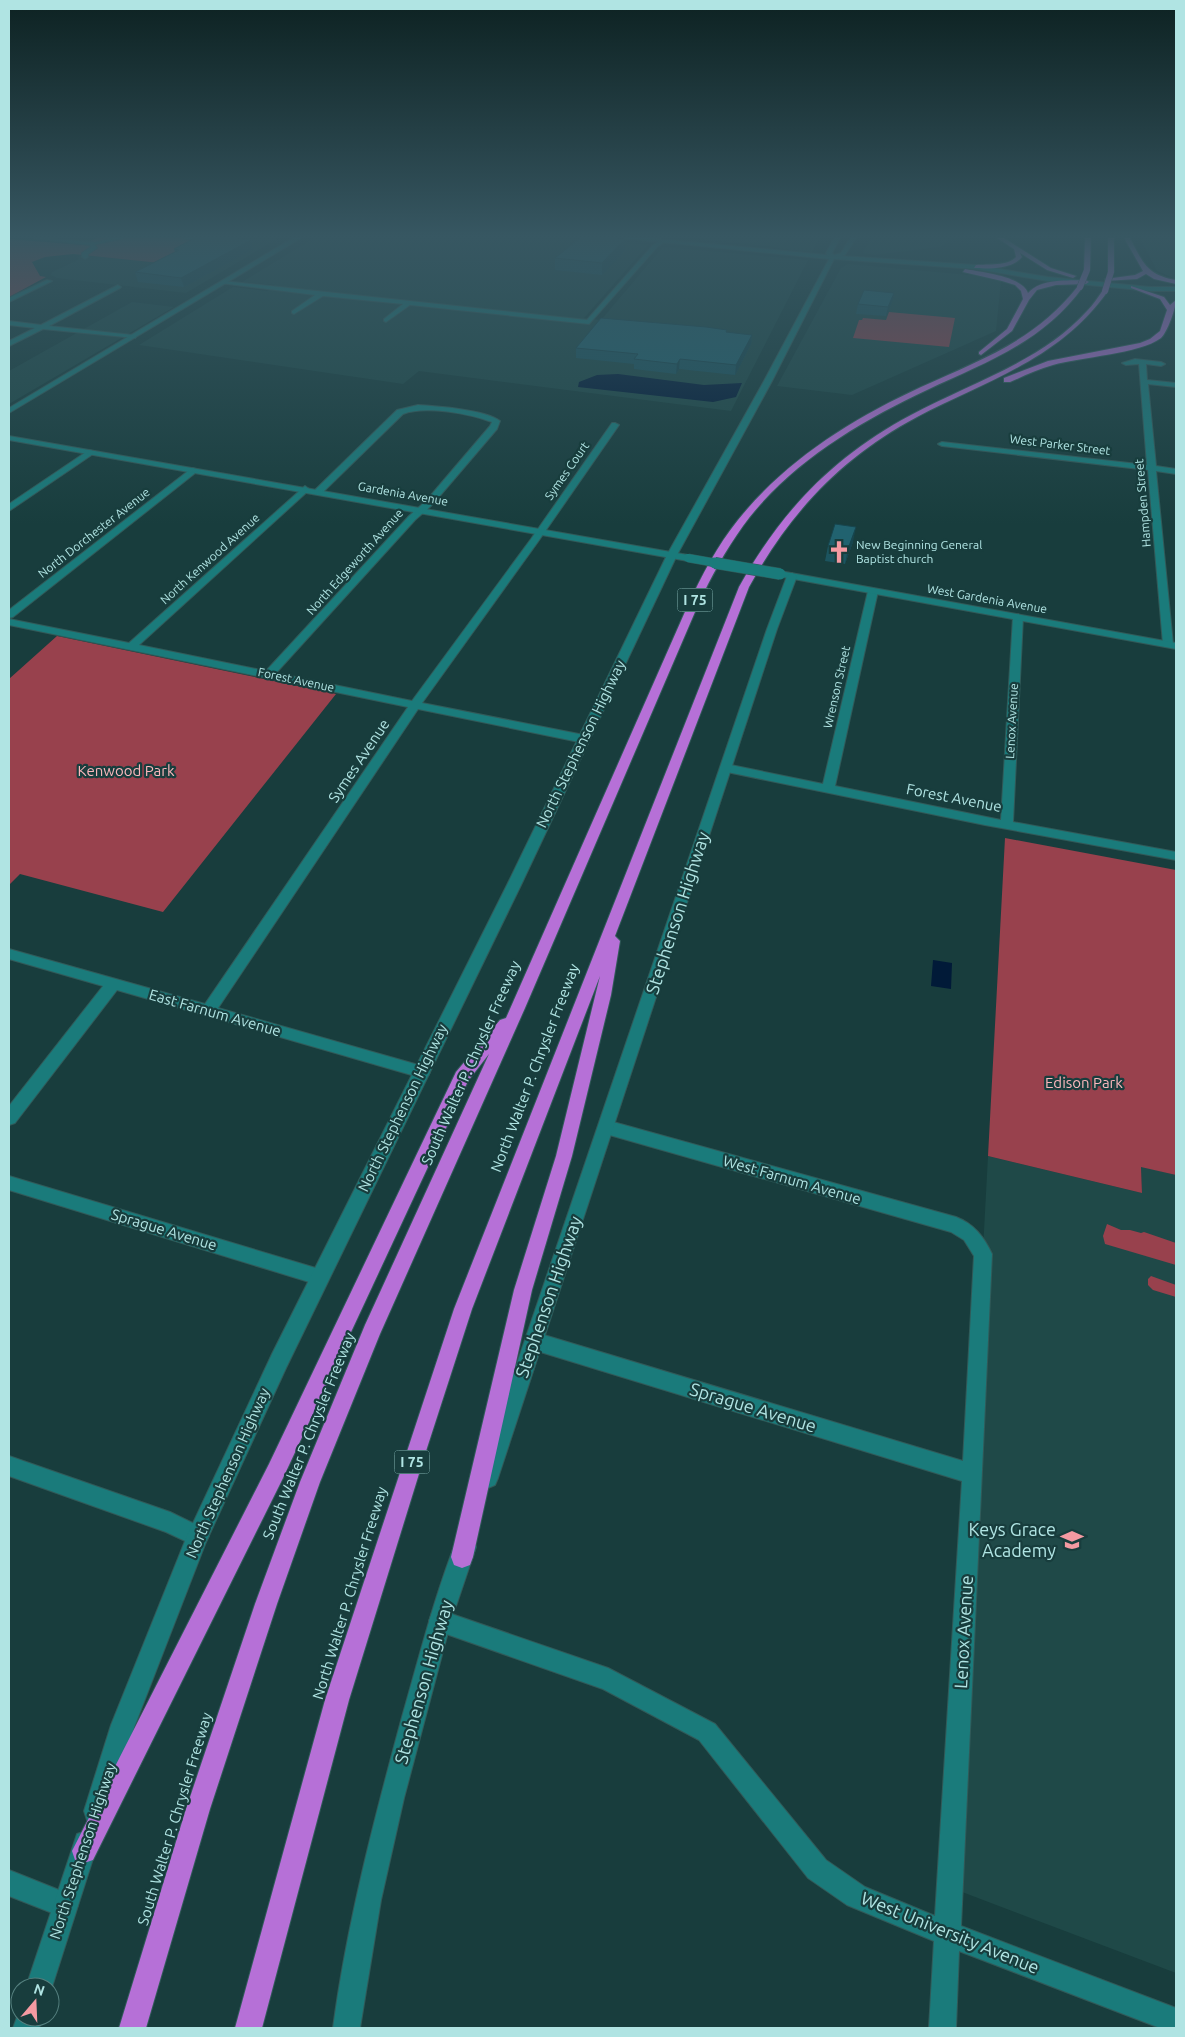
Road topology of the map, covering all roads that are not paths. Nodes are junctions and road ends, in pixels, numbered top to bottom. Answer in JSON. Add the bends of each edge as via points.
{"nodes":[{"id":1,"x":29,"y":333,"type":"edge"},
{"id":2,"x":100,"y":333,"type":"edge"},
{"id":3,"x":140,"y":333,"type":"edge"},
{"id":4,"x":793,"y":333,"type":"edge"},
{"id":5,"x":1006,"y":333,"type":"edge"},
{"id":6,"x":1032,"y":333,"type":"edge"},
{"id":7,"x":1066,"y":333,"type":"edge"},
{"id":8,"x":1163,"y":333,"type":"edge"},
{"id":9,"x":133,"y":337,"type":"junction"},
{"id":10,"x":9,"y":344,"type":"edge"},
{"id":11,"x":1142,"y":361,"type":"junction"},
{"id":12,"x":1126,"y":363,"type":"dead end"},
{"id":13,"x":1161,"y":364,"type":"dead end"},
{"id":14,"x":1145,"y":382,"type":"junction"},
{"id":15,"x":1176,"y":385,"type":"edge"},
{"id":16,"x":902,"y":399,"type":"junction"},
{"id":17,"x":930,"y":408,"type":"junction"},
{"id":18,"x":9,"y":411,"type":"edge"},
{"id":19,"x":615,"y":425,"type":"dead end"},
{"id":20,"x":9,"y":438,"type":"edge"},
{"id":21,"x":942,"y":444,"type":"dead end"},
{"id":22,"x":92,"y":452,"type":"junction"},
{"id":23,"x":1153,"y":468,"type":"junction"},
{"id":24,"x":195,"y":470,"type":"junction"},
{"id":25,"x":1176,"y":471,"type":"edge"},
{"id":26,"x":305,"y":490,"type":"junction"},
{"id":27,"x":318,"y":492,"type":"junction"},
{"id":28,"x":9,"y":508,"type":"edge"},
{"id":29,"x":420,"y":510,"type":"junction"},
{"id":30,"x":540,"y":531,"type":"junction"},
{"id":31,"x":680,"y":557,"type":"junction"},
{"id":32,"x":786,"y":575,"type":"junction"},
{"id":33,"x":873,"y":591,"type":"junction"},
{"id":34,"x":9,"y":616,"type":"edge"},
{"id":35,"x":1018,"y":617,"type":"junction"},
{"id":36,"x":9,"y":622,"type":"edge"},
{"id":37,"x":1172,"y":645,"type":"edge"},
{"id":38,"x":131,"y":646,"type":"junction"},
{"id":39,"x":269,"y":674,"type":"junction"},
{"id":40,"x":415,"y":705,"type":"junction"},
{"id":41,"x":584,"y":739,"type":"junction"},
{"id":42,"x":726,"y":768,"type":"junction"},
{"id":43,"x":828,"y":789,"type":"junction"},
{"id":44,"x":1007,"y":825,"type":"junction"},
{"id":45,"x":1176,"y":856,"type":"edge"},
{"id":46,"x":618,"y":910,"type":"junction"},
{"id":47,"x":9,"y":954,"type":"edge"},
{"id":48,"x":114,"y":983,"type":"junction"},
{"id":49,"x":518,"y":1008,"type":"junction"},
{"id":50,"x":208,"y":1011,"type":"junction"},
{"id":51,"x":422,"y":1072,"type":"junction"},
{"id":52,"x":9,"y":1118,"type":"edge"},
{"id":53,"x":606,"y":1127,"type":"junction"},
{"id":54,"x":9,"y":1184,"type":"edge"},
{"id":55,"x":974,"y":1239,"type":"joint"},
{"id":56,"x":319,"y":1277,"type":"junction"},
{"id":57,"x":534,"y":1341,"type":"junction"},
{"id":58,"x":9,"y":1466,"type":"edge"},
{"id":59,"x":972,"y":1474,"type":"junction"},
{"id":60,"x":198,"y":1536,"type":"junction"},
{"id":61,"x":462,"y":1557,"type":"junction"},
{"id":62,"x":440,"y":1621,"type":"junction"},
{"id":63,"x":84,"y":1851,"type":"junction"},
{"id":64,"x":9,"y":1883,"type":"edge"},
{"id":65,"x":65,"y":1905,"type":"junction"},
{"id":66,"x":948,"y":1934,"type":"junction"},
{"id":67,"x":42,"y":1977,"type":"edge"},
{"id":68,"x":1176,"y":2021,"type":"edge"},
{"id":69,"x":132,"y":2028,"type":"edge"},
{"id":70,"x":248,"y":2028,"type":"edge"},
{"id":71,"x":346,"y":2028,"type":"edge"},
{"id":72,"x":942,"y":2028,"type":"edge"}],
"edges":[{"from":1,"to":10,"type":"street"},
{"from":2,"to":9,"type":"street"},
{"from":3,"to":9,"type":"street"},
{"from":4,"to":31,"type":"street","name":"North Stephenson Highway"},
{"from":5,"to":16,"type":"highway","via":[[993,346]]},
{"from":6,"to":16,"type":"highway","name":"South Walter P. Chrysler Freeway","number":"I 75","via":[[993,356]]},
{"from":7,"to":17,"type":"highway","name":"North Walter P. Chrysler Freeway","number":"I 75","bridge":true,"via":[[1046,348]]},
{"from":8,"to":17,"type":"highway","via":[[1142,345],[1051,363]]},
{"from":9,"to":18,"type":"street"},
{"from":11,"to":12,"type":"street"},
{"from":11,"to":13,"type":"street"},
{"from":11,"to":14,"type":"street","name":"Hampden Street"},
{"from":14,"to":15,"type":"street"},
{"from":14,"to":23,"type":"street","name":"Hampden Street"},
{"from":16,"to":49,"type":"highway","name":"South Walter P. Chrysler Freeway","number":"I 75","via":[[826,442],[795,465],[756,504],[724,546],[693,605]]},
{"from":17,"to":46,"type":"highway","name":"North Walter P. Chrysler Freeway","number":"I 75","via":[[873,440],[820,482],[792,512],[760,555],[735,607]]},
{"from":19,"to":30,"type":"street","name":"Symes Court"},
{"from":20,"to":22,"type":"street","name":"Gardenia Avenue"},
{"from":21,"to":23,"type":"street","name":"West Parker Street"},
{"from":22,"to":24,"type":"street","name":"Gardenia Avenue"},
{"from":22,"to":28,"type":"street"},
{"from":23,"to":25,"type":"street","name":"West Parker Street"},
{"from":23,"to":37,"type":"street","name":"Hampden Street"},
{"from":24,"to":26,"type":"street","name":"Gardenia Avenue"},
{"from":24,"to":34,"type":"street","name":"North Dorchester Avenue"},
{"from":26,"to":27,"type":"street","name":"Gardenia Avenue"},
{"from":26,"to":38,"type":"street","name":"North Kenwood Avenue"},
{"from":27,"to":29,"type":"street","name":"Gardenia Avenue"},
{"from":27,"to":29,"type":"street","name":"North Edgeworth Avenue","via":[[406,409],[422,408],[496,421]]},
{"from":29,"to":30,"type":"street","name":"Gardenia Avenue"},
{"from":29,"to":39,"type":"street","name":"North Edgeworth Avenue"},
{"from":30,"to":31,"type":"street","name":"Gardenia Avenue"},
{"from":30,"to":40,"type":"street","name":"Symes Avenue"},
{"from":31,"to":32,"type":"street","name":"Gardenia Avenue","bridge":true},
{"from":31,"to":41,"type":"street","name":"North Stephenson Highway"},
{"from":32,"to":33,"type":"street","name":"West Gardenia Avenue"},
{"from":32,"to":42,"type":"street","name":"Stephenson Highway","via":[[772,629]]},
{"from":33,"to":35,"type":"street","name":"West Gardenia Avenue"},
{"from":33,"to":43,"type":"street","name":"Wrenson Street"},
{"from":35,"to":37,"type":"street","name":"West Gardenia Avenue"},
{"from":35,"to":44,"type":"street","name":"Lenox Avenue"},
{"from":36,"to":38,"type":"street","name":"Forest Avenue"},
{"from":38,"to":39,"type":"street","name":"Forest Avenue"},
{"from":39,"to":40,"type":"street","name":"Forest Avenue"},
{"from":40,"to":41,"type":"street","name":"Forest Avenue"},
{"from":40,"to":50,"type":"street","name":"Symes Avenue"},
{"from":41,"to":51,"type":"street","name":"North Stephenson Highway"},
{"from":42,"to":43,"type":"street","name":"Forest Avenue"},
{"from":42,"to":53,"type":"street","name":"Stephenson Highway"},
{"from":43,"to":44,"type":"street","name":"Forest Avenue"},
{"from":44,"to":45,"type":"street","name":"Forest Avenue"},
{"from":46,"to":61,"type":"highway","via":[[604,995],[564,1156],[523,1290]]},
{"from":46,"to":70,"type":"highway","name":"North Walter P. Chrysler Freeway","number":"I 75","via":[[488,1242],[439,1380],[337,1700]]},
{"from":47,"to":48,"type":"street","name":"East Farnum Avenue"},
{"from":48,"to":50,"type":"street","name":"East Farnum Avenue"},
{"from":48,"to":52,"type":"street"},
{"from":49,"to":63,"type":"highway","via":[[462,1077],[276,1471]]},
{"from":49,"to":69,"type":"highway","name":"South Walter P. Chrysler Freeway","number":"I 75","via":[[372,1331],[310,1482],[204,1790]]},
{"from":50,"to":51,"type":"street","name":"East Farnum Avenue"},
{"from":51,"to":56,"type":"street","name":"North Stephenson Highway"},
{"from":53,"to":55,"type":"street","name":"West Farnum Avenue","via":[[956,1225]]},
{"from":53,"to":57,"type":"street","name":"Stephenson Highway"},
{"from":54,"to":56,"type":"street","name":"Sprague Avenue"},
{"from":55,"to":59,"type":"street","name":"Lenox Avenue","via":[[983,1260]]},
{"from":56,"to":60,"type":"street","name":"North Stephenson Highway"},
{"from":57,"to":59,"type":"street","name":"Sprague Avenue"},
{"from":57,"to":61,"type":"street","name":"Stephenson Highway"},
{"from":58,"to":60,"type":"street"},
{"from":59,"to":66,"type":"street","name":"Lenox Avenue"},
{"from":60,"to":63,"type":"street","name":"North Stephenson Highway","via":[[123,1725]]},
{"from":61,"to":62,"type":"street","name":"Stephenson Highway"},
{"from":62,"to":66,"type":"street","name":"West University Avenue","via":[[608,1679],[707,1732],[817,1869],[856,1896]]},
{"from":62,"to":71,"type":"street","name":"Stephenson Highway","via":[[368,1900]]},
{"from":63,"to":65,"type":"street","name":"North Stephenson Highway"},
{"from":64,"to":65,"type":"street"},
{"from":65,"to":67,"type":"street","name":"North Stephenson Highway"},
{"from":66,"to":68,"type":"street","name":"West University Avenue"},
{"from":66,"to":72,"type":"street","name":"Lenox Avenue"}]}
